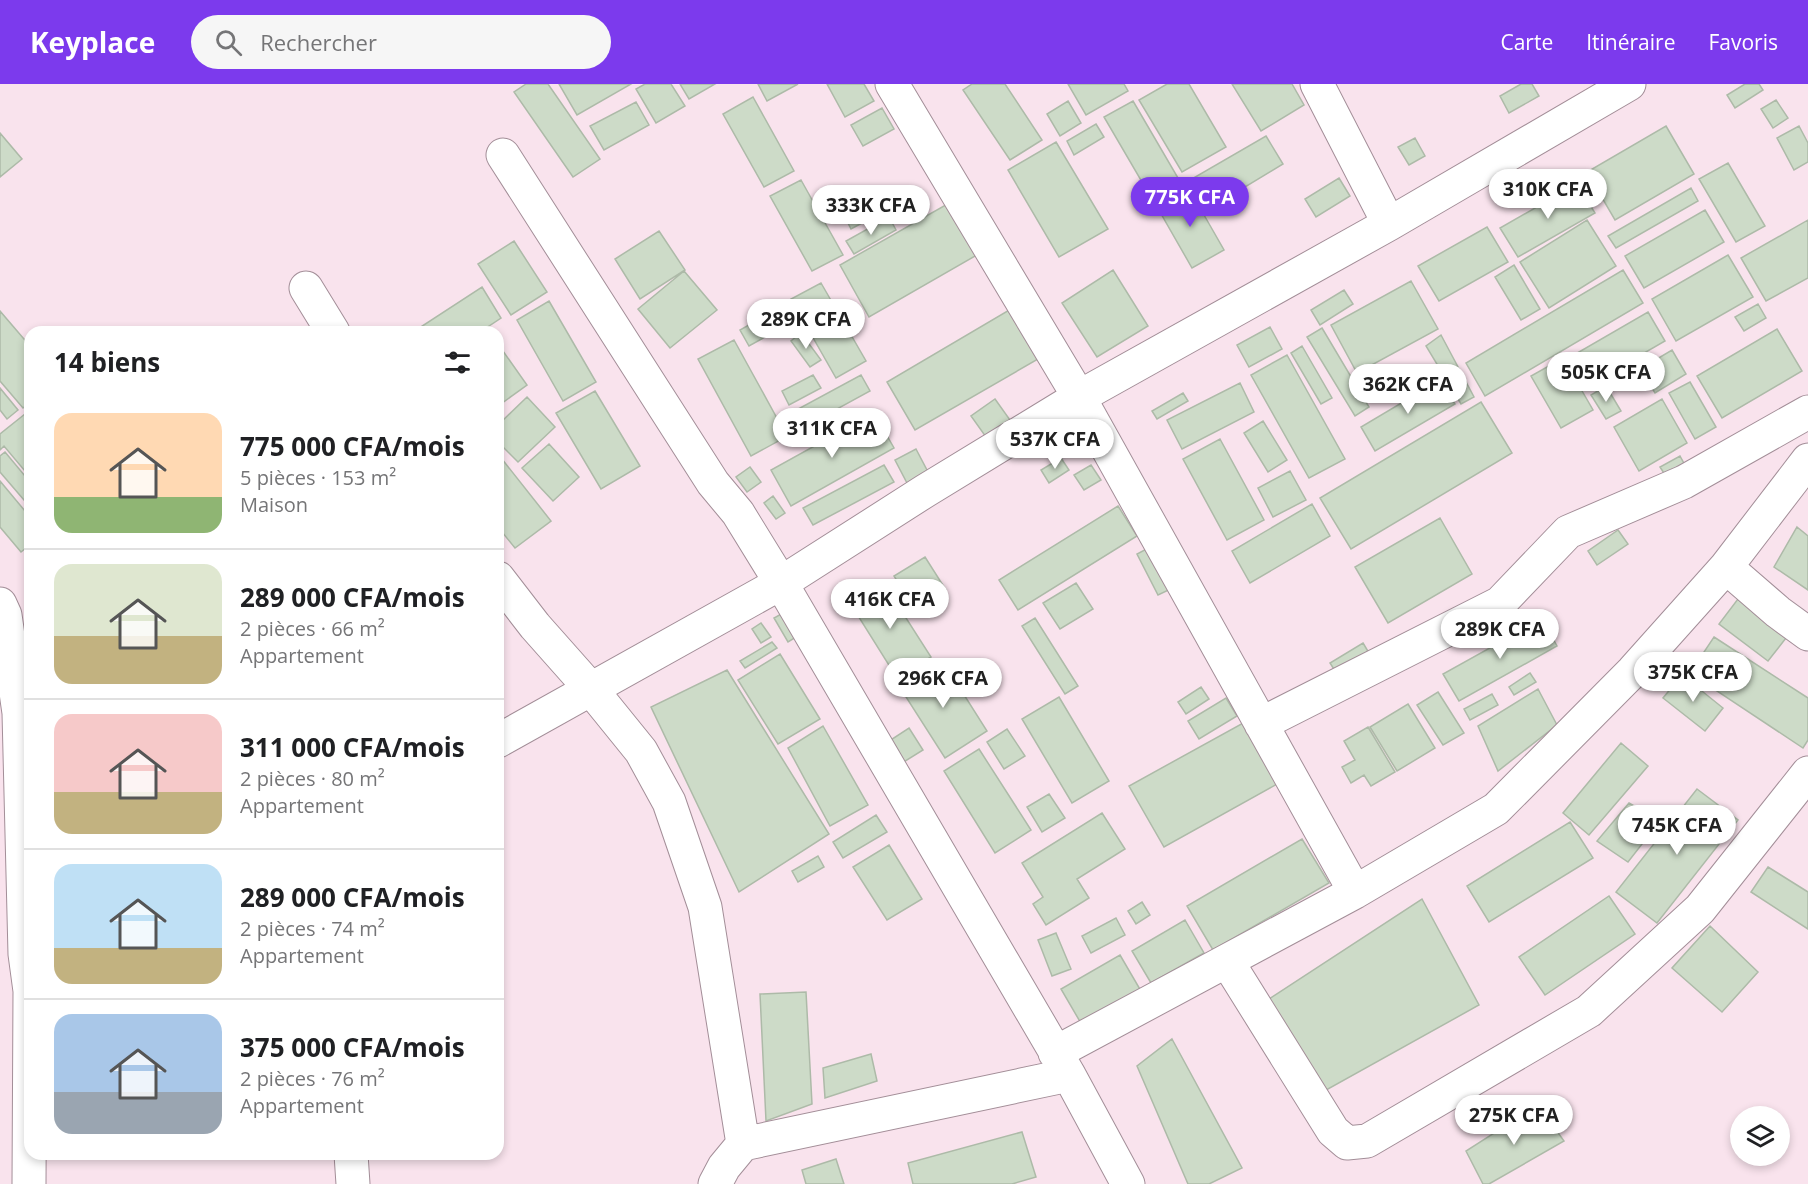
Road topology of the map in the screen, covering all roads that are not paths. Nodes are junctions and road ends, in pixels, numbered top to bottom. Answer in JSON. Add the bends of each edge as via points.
{"nodes":[{"id":1,"x":892,"y":84,"type":"edge"},
{"id":2,"x":1317,"y":84,"type":"edge"},
{"id":3,"x":1629,"y":84,"type":"edge"},
{"id":4,"x":503,"y":155,"type":"dead end"},
{"id":5,"x":1389,"y":225,"type":"junction"},
{"id":6,"x":306,"y":288,"type":"dead end"},
{"id":7,"x":329,"y":326,"type":"edge"},
{"id":8,"x":1079,"y":397,"type":"junction"},
{"id":9,"x":1808,"y":412,"type":"edge"},
{"id":10,"x":1808,"y":460,"type":"edge"},
{"id":11,"x":1726,"y":567,"type":"junction"},
{"id":12,"x":781,"y":584,"type":"junction"},
{"id":13,"x":504,"y":586,"type":"edge"},
{"id":14,"x":0,"y":604,"type":"edge"},
{"id":15,"x":1808,"y":634,"type":"edge"},
{"id":16,"x":590,"y":688,"type":"junction"},
{"id":17,"x":10,"y":713,"type":"edge"},
{"id":18,"x":1261,"y":724,"type":"junction"},
{"id":19,"x":504,"y":738,"type":"edge"},
{"id":20,"x":1808,"y":773,"type":"edge"},
{"id":21,"x":1355,"y":892,"type":"junction"},
{"id":22,"x":12,"y":954,"type":"edge"},
{"id":23,"x":1227,"y":961,"type":"junction"},
{"id":24,"x":24,"y":979,"type":"edge"},
{"id":25,"x":1062,"y":1064,"type":"junction"},
{"id":26,"x":742,"y":1144,"type":"junction"},
{"id":27,"x":28,"y":1160,"type":"edge"},
{"id":28,"x":351,"y":1160,"type":"edge"},
{"id":29,"x":28,"y":1184,"type":"edge"},
{"id":30,"x":353,"y":1184,"type":"edge"},
{"id":31,"x":715,"y":1184,"type":"edge"},
{"id":32,"x":1128,"y":1184,"type":"edge"}],
"edges":[{"from":1,"to":8,"type":"street"},
{"from":2,"to":5,"type":"street"},
{"from":3,"to":5,"type":"street"},
{"from":4,"to":12,"type":"street"},
{"from":5,"to":8,"type":"street"},
{"from":6,"to":7,"type":"street"},
{"from":8,"to":12,"type":"street"},
{"from":8,"to":18,"type":"street"},
{"from":9,"to":18,"type":"street","via":[[1684,482],[1568,532],[1500,603]]},
{"from":10,"to":11,"type":"street"},
{"from":11,"to":15,"type":"street"},
{"from":11,"to":21,"type":"street","via":[[1634,671],[1496,809]]},
{"from":12,"to":16,"type":"street"},
{"from":12,"to":25,"type":"street"},
{"from":13,"to":16,"type":"street"},
{"from":14,"to":17,"type":"street","via":[[5,615]]},
{"from":16,"to":19,"type":"street"},
{"from":16,"to":26,"type":"street","via":[[641,751],[669,802],[705,907]]},
{"from":17,"to":22,"type":"street"},
{"from":18,"to":21,"type":"street"},
{"from":20,"to":23,"type":"street","via":[[1700,909],[1589,1011],[1366,1141],[1347,1143],[1333,1131]]},
{"from":21,"to":23,"type":"street"},
{"from":22,"to":24,"type":"street"},
{"from":23,"to":25,"type":"street"},
{"from":25,"to":26,"type":"street"},
{"from":25,"to":32,"type":"street"},
{"from":26,"to":31,"type":"street"},
{"from":27,"to":29,"type":"street"},
{"from":28,"to":30,"type":"street"}]}
